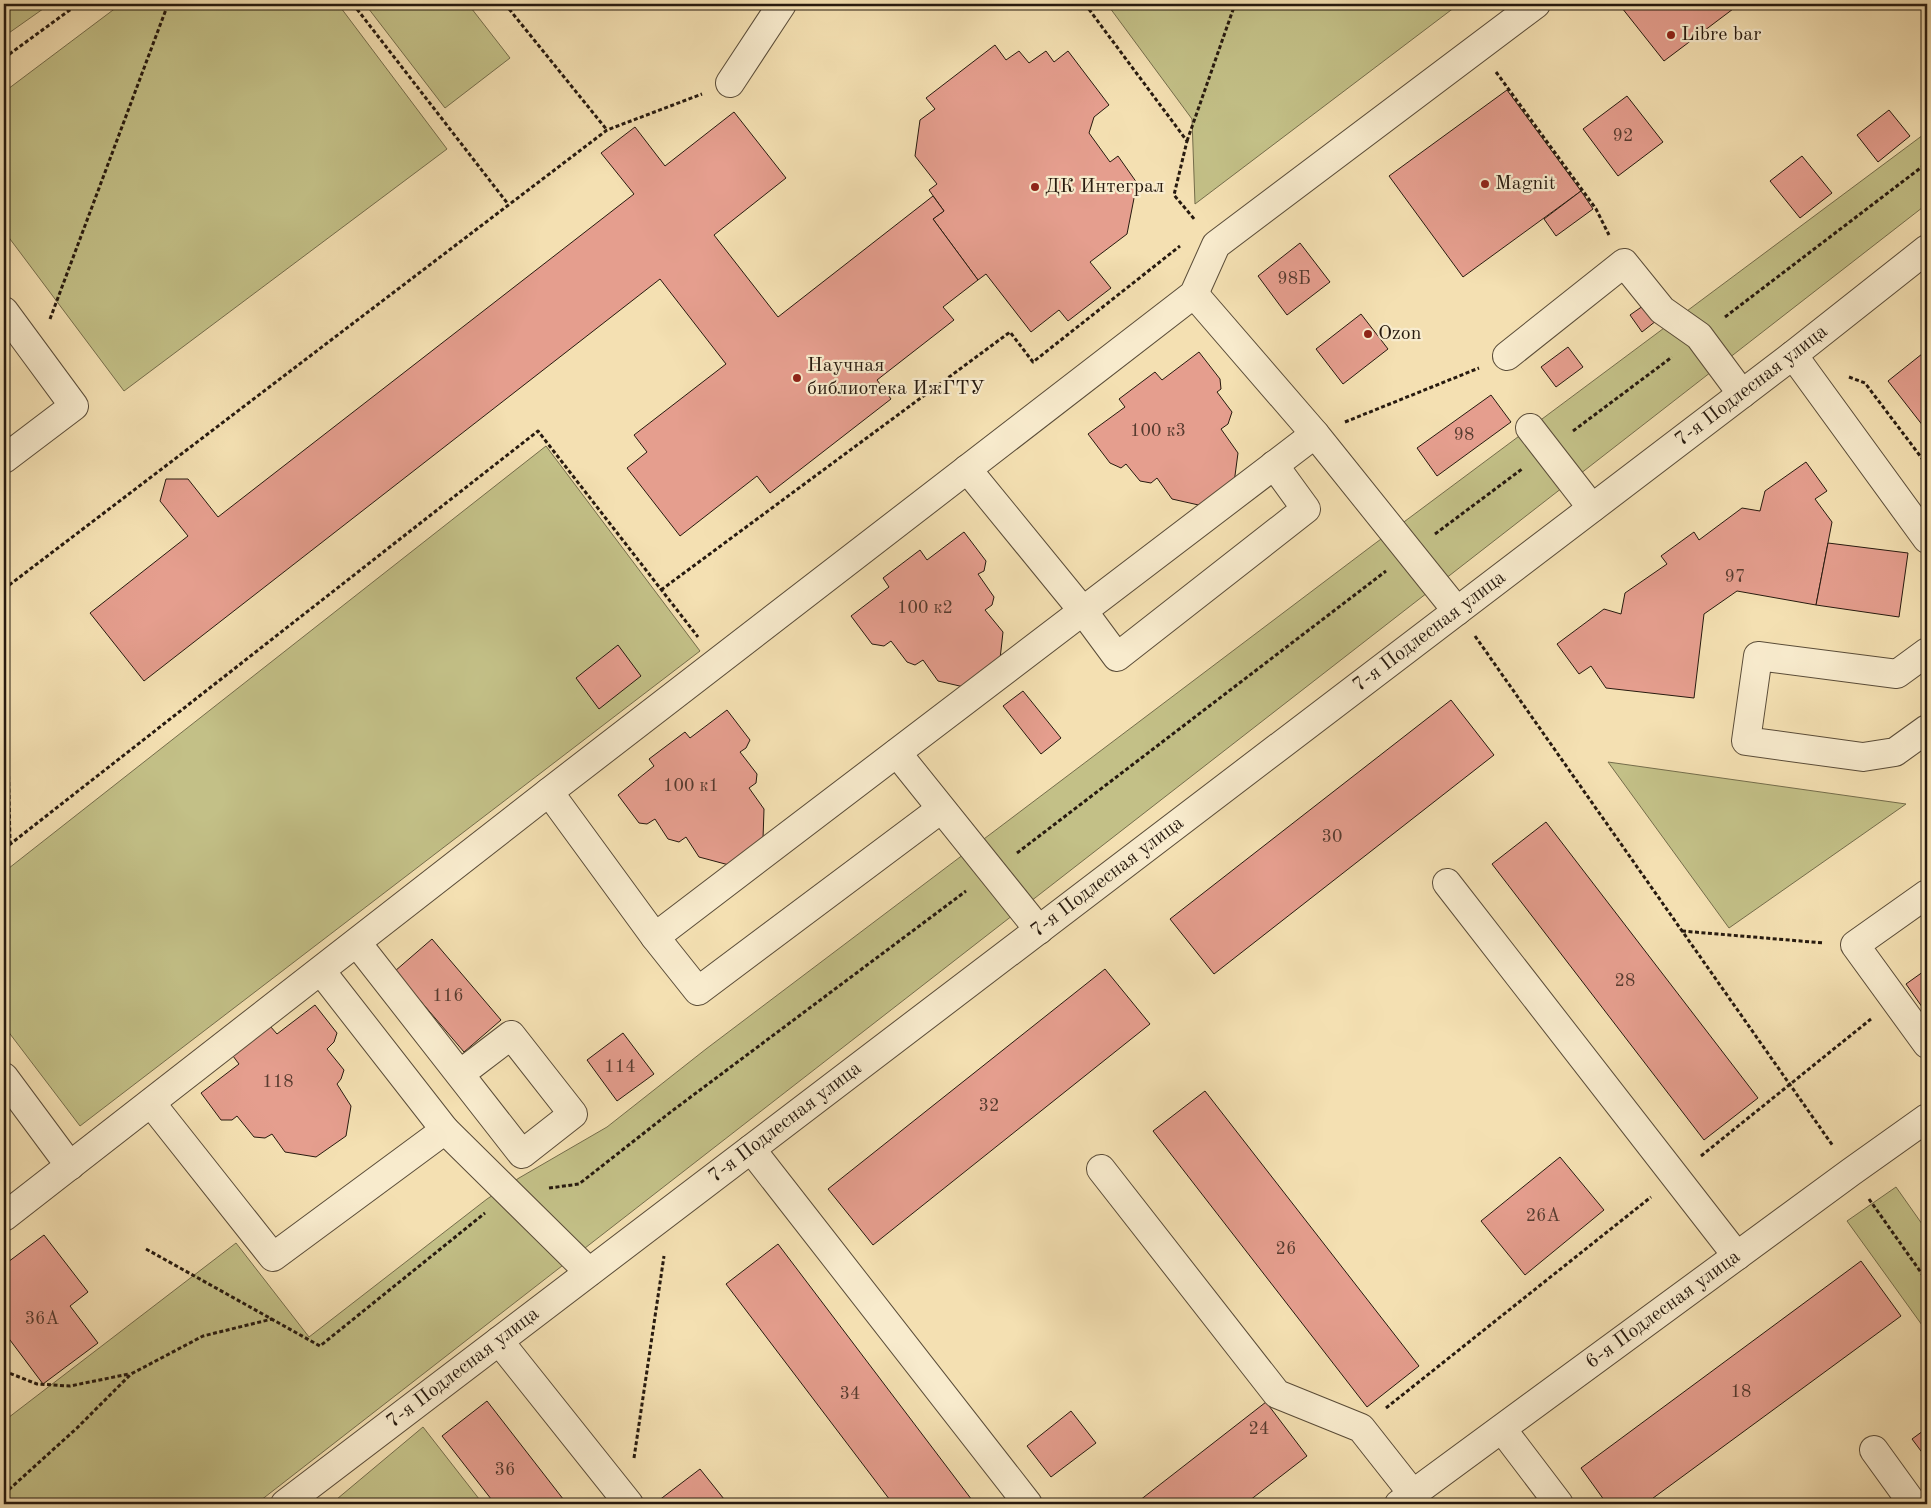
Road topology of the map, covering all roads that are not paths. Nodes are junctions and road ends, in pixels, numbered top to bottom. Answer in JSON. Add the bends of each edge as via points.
{"nodes":[{"id":1,"x":782,"y":4,"type":"edge"},
{"id":2,"x":1536,"y":4,"type":"edge"},
{"id":3,"x":730,"y":83,"type":"road end"},
{"id":4,"x":1927,"y":249,"type":"edge"},
{"id":5,"x":1194,"y":294,"type":"junction"},
{"id":6,"x":4,"y":311,"type":"edge"},
{"id":7,"x":1794,"y":355,"type":"junction"},
{"id":8,"x":1507,"y":356,"type":"road end"},
{"id":9,"x":1742,"y":394,"type":"junction"},
{"id":10,"x":1530,"y":428,"type":"dead end"},
{"id":11,"x":1315,"y":434,"type":"junction"},
{"id":12,"x":4,"y":459,"type":"edge"},
{"id":13,"x":1274,"y":465,"type":"junction"},
{"id":14,"x":967,"y":469,"type":"junction"},
{"id":15,"x":1592,"y":508,"type":"junction"},
{"id":16,"x":1927,"y":539,"type":"edge"},
{"id":17,"x":1083,"y":611,"type":"junction"},
{"id":18,"x":1457,"y":611,"type":"junction"},
{"id":19,"x":1927,"y":652,"type":"edge"},
{"id":20,"x":1927,"y":729,"type":"edge"},
{"id":21,"x":897,"y":753,"type":"junction"},
{"id":22,"x":549,"y":792,"type":"junction"},
{"id":23,"x":941,"y":809,"type":"junction"},
{"id":24,"x":1447,"y":883,"type":"dead end"},
{"id":25,"x":1927,"y":894,"type":"edge"},
{"id":26,"x":1039,"y":930,"type":"junction"},
{"id":27,"x":656,"y":937,"type":"junction"},
{"id":28,"x":357,"y":942,"type":"junction"},
{"id":29,"x":321,"y":971,"type":"junction"},
{"id":30,"x":1927,"y":1044,"type":"edge"},
{"id":31,"x":460,"y":1074,"type":"dead end"},
{"id":32,"x":4,"y":1077,"type":"edge"},
{"id":33,"x":151,"y":1103,"type":"junction"},
{"id":34,"x":1927,"y":1118,"type":"edge"},
{"id":35,"x":445,"y":1130,"type":"junction"},
{"id":36,"x":751,"y":1150,"type":"junction"},
{"id":37,"x":70,"y":1166,"type":"junction"},
{"id":38,"x":1101,"y":1169,"type":"dead end"},
{"id":39,"x":4,"y":1217,"type":"edge"},
{"id":40,"x":1737,"y":1256,"type":"junction"},
{"id":41,"x":590,"y":1272,"type":"junction"},
{"id":42,"x":499,"y":1341,"type":"junction"},
{"id":43,"x":1502,"y":1429,"type":"junction"},
{"id":44,"x":1874,"y":1450,"type":"dead end"},
{"id":45,"x":1406,"y":1499,"type":"edge"},
{"id":46,"x":286,"y":1504,"type":"edge"},
{"id":47,"x":628,"y":1504,"type":"edge"},
{"id":48,"x":1028,"y":1504,"type":"edge"},
{"id":49,"x":1559,"y":1504,"type":"edge"},
{"id":50,"x":1913,"y":1504,"type":"edge"}],
"edges":[{"from":1,"to":3,"type":"street"},
{"from":2,"to":5,"type":"street","via":[[1209,236]]},
{"from":4,"to":7,"type":"street","name":"7-я Подлесная улица"},
{"from":5,"to":11,"type":"street"},
{"from":5,"to":14,"type":"street"},
{"from":6,"to":12,"type":"street","via":[[74,406]]},
{"from":7,"to":9,"type":"street","name":"7-я Подлесная улица"},
{"from":7,"to":16,"type":"street"},
{"from":8,"to":9,"type":"street","via":[[1624,263],[1662,310],[1700,336]]},
{"from":9,"to":15,"type":"street","name":"7-я Подлесная улица"},
{"from":10,"to":15,"type":"street"},
{"from":11,"to":13,"type":"street"},
{"from":11,"to":18,"type":"street"},
{"from":13,"to":17,"type":"street"},
{"from":13,"to":17,"type":"street","via":[[1306,509],[1117,657]]},
{"from":14,"to":17,"type":"street"},
{"from":14,"to":22,"type":"street"},
{"from":15,"to":18,"type":"street","name":"7-я Подлесная улица"},
{"from":17,"to":21,"type":"street"},
{"from":18,"to":26,"type":"street","name":"7-я Подлесная улица"},
{"from":19,"to":20,"type":"street","via":[[1897,674],[1758,656],[1746,741],[1863,758],[1895,752]]},
{"from":21,"to":23,"type":"street"},
{"from":21,"to":27,"type":"street"},
{"from":22,"to":27,"type":"street"},
{"from":22,"to":28,"type":"street"},
{"from":23,"to":26,"type":"street"},
{"from":23,"to":27,"type":"street","via":[[698,991]]},
{"from":24,"to":40,"type":"street"},
{"from":25,"to":30,"type":"street","via":[[1854,945]]},
{"from":26,"to":36,"type":"street","name":"7-я Подлесная улица"},
{"from":28,"to":29,"type":"street"},
{"from":28,"to":31,"type":"street"},
{"from":29,"to":33,"type":"street"},
{"from":29,"to":35,"type":"street"},
{"from":32,"to":37,"type":"street"},
{"from":33,"to":35,"type":"street","via":[[273,1257]]},
{"from":33,"to":37,"type":"street"},
{"from":34,"to":40,"type":"street","name":"6-я Подлесная улица"},
{"from":35,"to":41,"type":"street"},
{"from":36,"to":41,"type":"street","name":"7-я Подлесная улица"},
{"from":36,"to":48,"type":"street"},
{"from":37,"to":39,"type":"street"},
{"from":38,"to":45,"type":"street","via":[[1277,1394],[1361,1428]]},
{"from":40,"to":43,"type":"street","name":"6-я Подлесная улица"},
{"from":41,"to":42,"type":"street","name":"7-я Подлесная улица"},
{"from":42,"to":46,"type":"street","name":"7-я Подлесная улица"},
{"from":42,"to":47,"type":"street"},
{"from":43,"to":45,"type":"street","name":"6-я Подлесная улица"},
{"from":43,"to":49,"type":"street"},
{"from":44,"to":50,"type":"street"}]}
